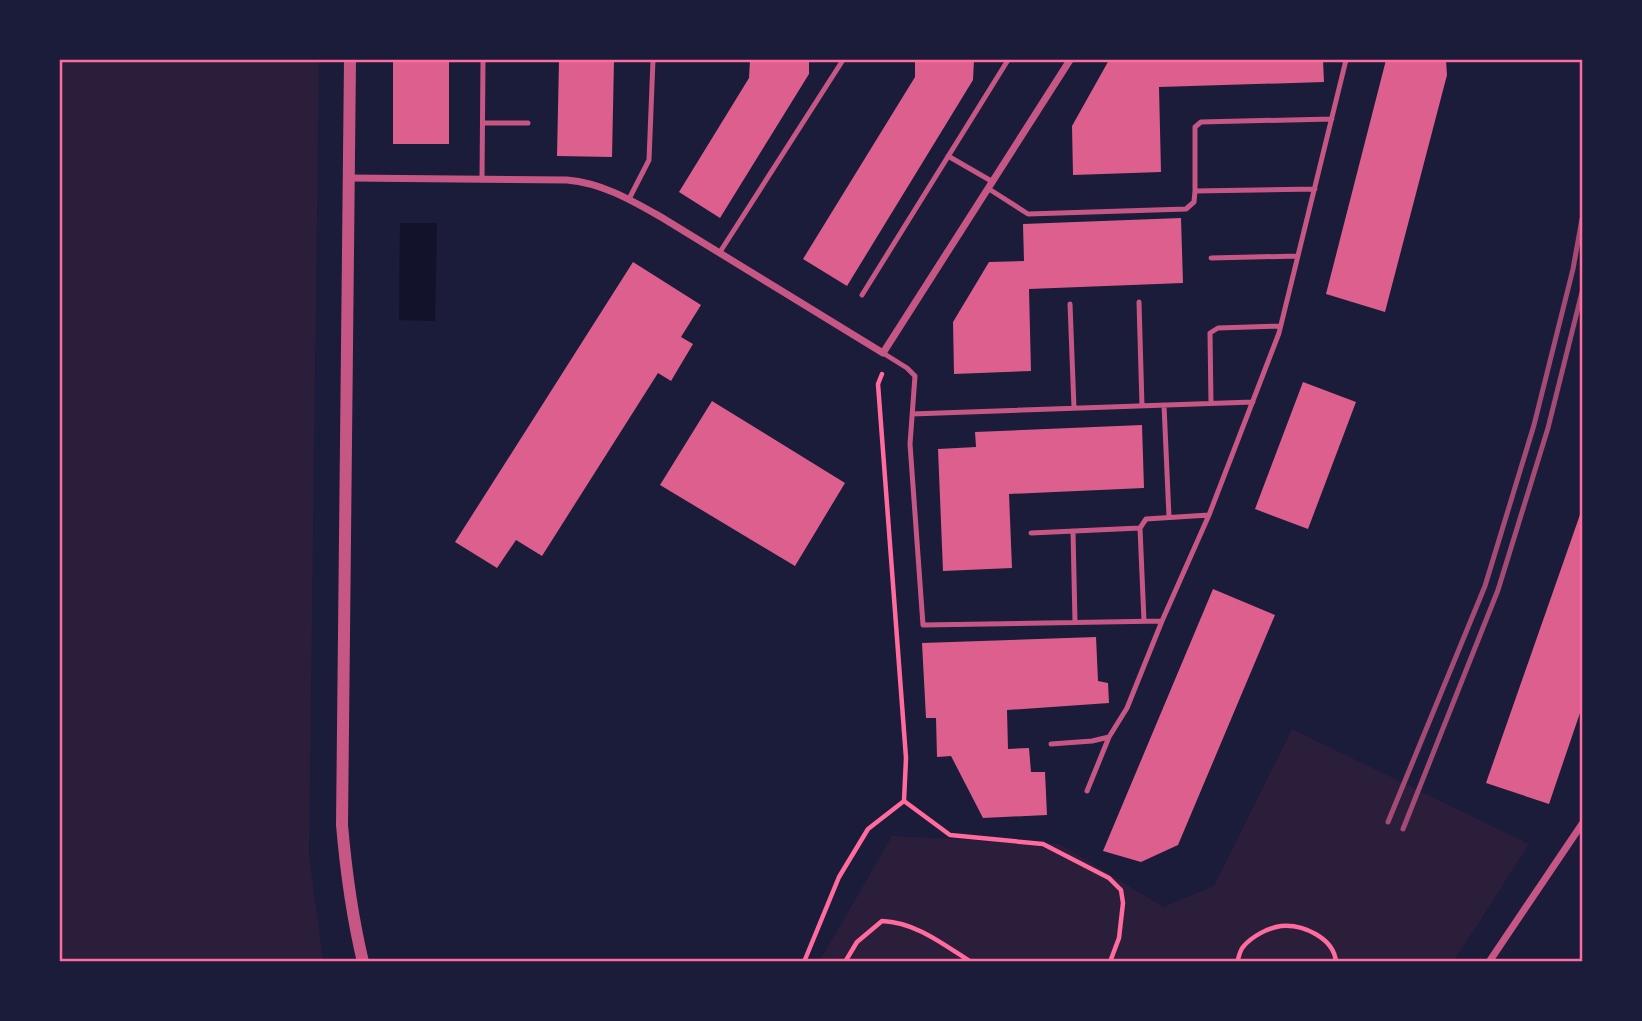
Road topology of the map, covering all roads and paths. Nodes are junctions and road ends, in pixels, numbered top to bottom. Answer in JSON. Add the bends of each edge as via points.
{"nodes":[{"id":1,"x":350,"y":60,"type":"edge"},
{"id":2,"x":483,"y":60,"type":"edge"},
{"id":3,"x":653,"y":60,"type":"edge"},
{"id":4,"x":843,"y":60,"type":"edge"},
{"id":5,"x":1008,"y":60,"type":"edge"},
{"id":6,"x":1070,"y":60,"type":"edge"},
{"id":7,"x":1346,"y":60,"type":"edge"},
{"id":8,"x":1332,"y":119,"type":"junction"},
{"id":9,"x":483,"y":123,"type":"junction"},
{"id":10,"x":528,"y":123,"type":"dead end"},
{"id":11,"x":948,"y":156,"type":"junction"},
{"id":12,"x":349,"y":178,"type":"junction"},
{"id":13,"x":482,"y":180,"type":"junction"},
{"id":14,"x":991,"y":185,"type":"junction"},
{"id":15,"x":1315,"y":189,"type":"junction"},
{"id":16,"x":1195,"y":191,"type":"junction"},
{"id":17,"x":629,"y":199,"type":"junction"},
{"id":18,"x":720,"y":252,"type":"junction"},
{"id":19,"x":1298,"y":256,"type":"junction"},
{"id":20,"x":1211,"y":258,"type":"dead end"},
{"id":21,"x":862,"y":295,"type":"dead end"},
{"id":22,"x":1139,"y":302,"type":"dead end"},
{"id":23,"x":1070,"y":304,"type":"dead end"},
{"id":24,"x":1280,"y":326,"type":"junction"},
{"id":25,"x":883,"y":353,"type":"junction"},
{"id":26,"x":882,"y":374,"type":"dead end"},
{"id":27,"x":1253,"y":402,"type":"junction"},
{"id":28,"x":1211,"y":403,"type":"junction"},
{"id":29,"x":1164,"y":405,"type":"junction"},
{"id":30,"x":1142,"y":406,"type":"junction"},
{"id":31,"x":1074,"y":408,"type":"junction"},
{"id":32,"x":912,"y":414,"type":"junction"},
{"id":33,"x":1209,"y":515,"type":"junction"},
{"id":34,"x":1169,"y":517,"type":"junction"},
{"id":35,"x":1140,"y":528,"type":"junction"},
{"id":36,"x":1073,"y":531,"type":"junction"},
{"id":37,"x":1031,"y":533,"type":"dead end"},
{"id":38,"x":1144,"y":621,"type":"junction"},
{"id":39,"x":1162,"y":621,"type":"junction"},
{"id":40,"x":1075,"y":622,"type":"junction"},
{"id":41,"x":1109,"y":737,"type":"junction"},
{"id":42,"x":1051,"y":744,"type":"dead end"},
{"id":43,"x":1087,"y":791,"type":"dead end"},
{"id":44,"x":904,"y":801,"type":"junction"},
{"id":45,"x":1583,"y":824,"type":"edge"},
{"id":46,"x":363,"y":961,"type":"edge"},
{"id":47,"x":804,"y":961,"type":"edge"},
{"id":48,"x":845,"y":961,"type":"edge"},
{"id":49,"x":971,"y":961,"type":"edge"},
{"id":50,"x":1110,"y":961,"type":"edge"},
{"id":51,"x":1237,"y":961,"type":"edge"},
{"id":52,"x":1336,"y":961,"type":"edge"},
{"id":53,"x":1489,"y":961,"type":"edge"}],
"edges":[{"from":1,"to":12,"type":"street"},
{"from":2,"to":9,"type":"lane"},
{"from":3,"to":17,"type":"lane","via":[[649,160]]},
{"from":4,"to":18,"type":"lane"},
{"from":5,"to":11,"type":"lane"},
{"from":6,"to":14,"type":"street"},
{"from":7,"to":8,"type":"lane"},
{"from":8,"to":15,"type":"lane"},
{"from":8,"to":16,"type":"lane","via":[[1200,122],[1195,127]]},
{"from":9,"to":10,"type":"lane"},
{"from":9,"to":13,"type":"lane"},
{"from":11,"to":14,"type":"lane"},
{"from":11,"to":21,"type":"lane"},
{"from":12,"to":13,"type":"street"},
{"from":12,"to":46,"type":"street","via":[[342,825]]},
{"from":13,"to":17,"type":"street","via":[[584,182]]},
{"from":14,"to":16,"type":"lane","via":[[1028,214],[1186,209],[1194,202]]},
{"from":14,"to":25,"type":"street"},
{"from":15,"to":16,"type":"lane"},
{"from":15,"to":19,"type":"lane"},
{"from":17,"to":18,"type":"street"},
{"from":18,"to":25,"type":"street"},
{"from":19,"to":20,"type":"lane"},
{"from":19,"to":24,"type":"lane"},
{"from":22,"to":30,"type":"lane"},
{"from":23,"to":31,"type":"lane"},
{"from":24,"to":27,"type":"lane"},
{"from":24,"to":28,"type":"lane","via":[[1219,328],[1210,333]]},
{"from":25,"to":32,"type":"lane","via":[[915,376]]},
{"from":26,"to":44,"type":"path","via":[[878,384],[906,758]]},
{"from":27,"to":28,"type":"lane"},
{"from":27,"to":33,"type":"lane"},
{"from":28,"to":29,"type":"lane"},
{"from":29,"to":30,"type":"lane"},
{"from":29,"to":34,"type":"lane"},
{"from":30,"to":31,"type":"lane"},
{"from":31,"to":32,"type":"lane"},
{"from":32,"to":40,"type":"lane","via":[[923,625]]},
{"from":33,"to":34,"type":"lane"},
{"from":33,"to":39,"type":"lane"},
{"from":34,"to":35,"type":"lane","via":[[1146,519]]},
{"from":35,"to":36,"type":"lane"},
{"from":35,"to":38,"type":"lane"},
{"from":36,"to":37,"type":"lane"},
{"from":36,"to":40,"type":"lane"},
{"from":38,"to":39,"type":"lane"},
{"from":38,"to":40,"type":"lane"},
{"from":39,"to":41,"type":"lane","via":[[1127,708]]},
{"from":41,"to":42,"type":"lane"},
{"from":41,"to":43,"type":"lane"},
{"from":44,"to":47,"type":"path","via":[[868,829],[839,877]]},
{"from":44,"to":50,"type":"path","via":[[950,835],[1043,844],[1109,878],[1121,890],[1123,903],[1119,938]]},
{"from":45,"to":53,"type":"street"},
{"from":48,"to":49,"type":"path","via":[[857,942],[882,922],[911,927]]},
{"from":51,"to":52,"type":"path","via":[[1243,947],[1258,934],[1279,926],[1315,934],[1326,941]]}]}
